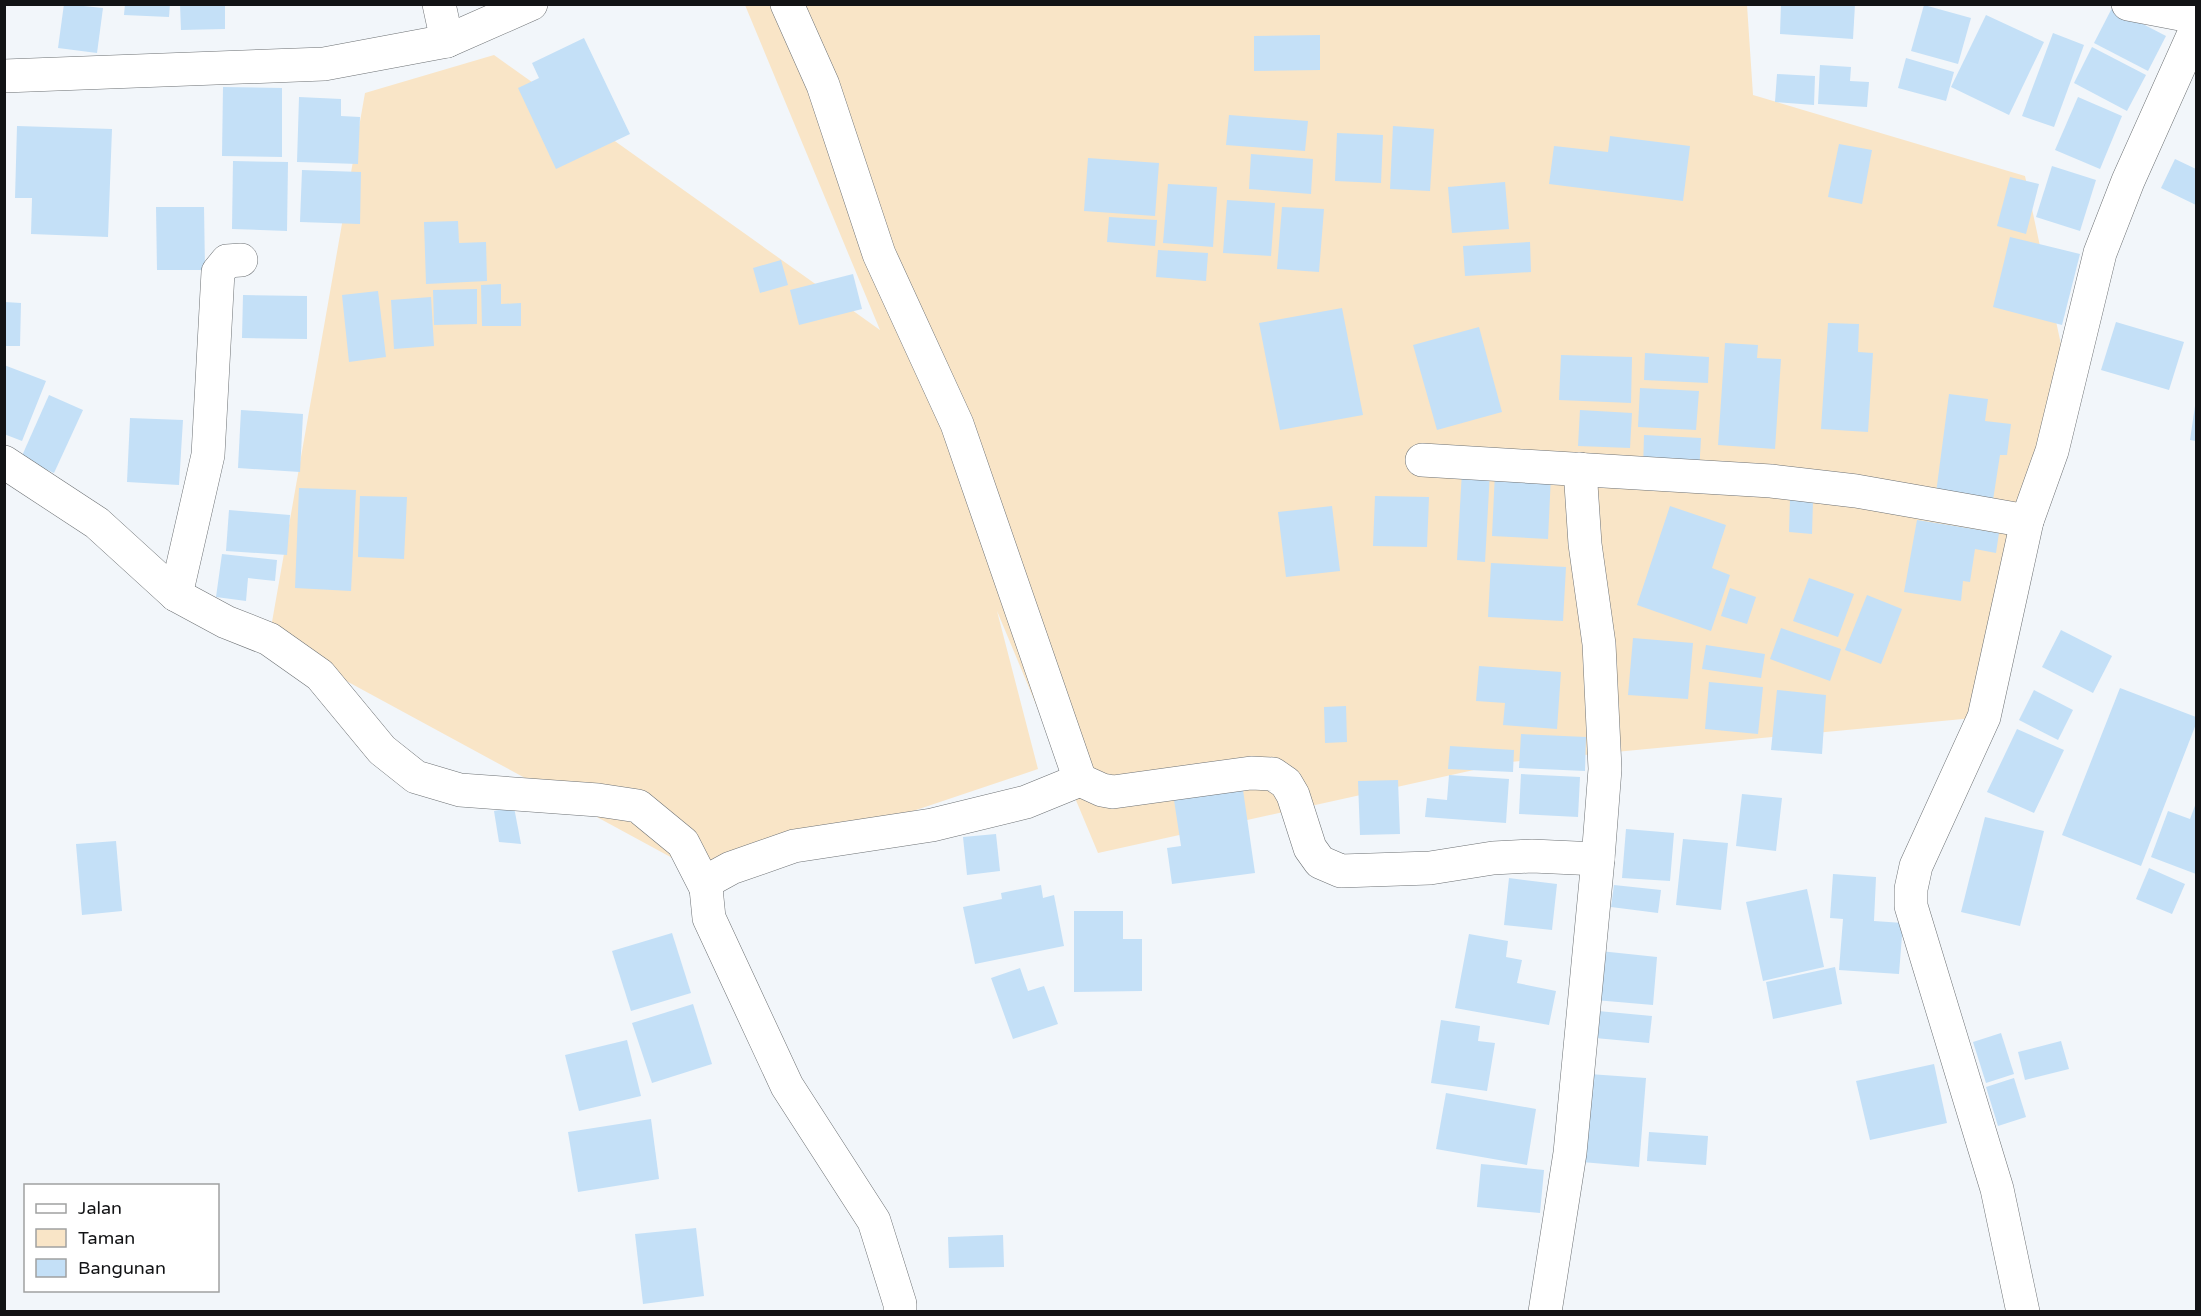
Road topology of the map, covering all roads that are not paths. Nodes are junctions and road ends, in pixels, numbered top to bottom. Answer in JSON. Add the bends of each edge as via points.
{"nodes":[{"id":1,"x":439,"y":4,"type":"edge"},
{"id":2,"x":531,"y":4,"type":"edge"},
{"id":3,"x":787,"y":4,"type":"edge"},
{"id":4,"x":2128,"y":4,"type":"edge"},
{"id":5,"x":2196,"y":17,"type":"edge"},
{"id":6,"x":2196,"y":29,"type":"edge"},
{"id":7,"x":447,"y":41,"type":"junction"},
{"id":8,"x":4,"y":76,"type":"edge"},
{"id":9,"x":241,"y":260,"type":"dead end"},
{"id":10,"x":1422,"y":460,"type":"dead end"},
{"id":11,"x":4,"y":462,"type":"edge"},
{"id":12,"x":1580,"y":469,"type":"junction"},
{"id":13,"x":2027,"y":521,"type":"junction"},
{"id":14,"x":176,"y":595,"type":"junction"},
{"id":15,"x":1080,"y":780,"type":"junction"},
{"id":16,"x":1598,"y":859,"type":"junction"},
{"id":17,"x":706,"y":888,"type":"junction"},
{"id":18,"x":900,"y":1311,"type":"edge"},
{"id":19,"x":1545,"y":1311,"type":"edge"},
{"id":20,"x":2023,"y":1311,"type":"edge"}],
"edges":[{"from":1,"to":7,"type":"street"},
{"from":2,"to":7,"type":"street"},
{"from":3,"to":15,"type":"street","via":[[823,85],[879,254],[957,424]]},
{"from":4,"to":5,"type":"street"},
{"from":6,"to":13,"type":"street","via":[[2100,253],[2052,451]]},
{"from":7,"to":8,"type":"street","via":[[324,64]]},
{"from":9,"to":14,"type":"street","via":[[227,261],[218,272],[208,455]]},
{"from":10,"to":12,"type":"street"},
{"from":11,"to":14,"type":"street","via":[[97,524]]},
{"from":12,"to":13,"type":"street","via":[[1782,482]]},
{"from":12,"to":16,"type":"street","via":[[1585,544],[1599,644],[1603,723],[1605,769]]},
{"from":13,"to":20,"type":"street","via":[[1984,717],[1916,866],[1911,889],[1911,906],[1997,1190]]},
{"from":14,"to":17,"type":"street","via":[[226,622],[269,639],[320,675],[382,750],[416,777],[460,790],[638,806],[683,843]]},
{"from":15,"to":16,"type":"street","via":[[1113,792],[1251,773],[1273,774],[1286,783],[1293,795],[1310,848],[1320,862],[1341,871],[1430,868],[1532,856]]},
{"from":15,"to":17,"type":"street","via":[[1026,802],[932,825],[794,846],[731,868],[711,879]]},
{"from":16,"to":19,"type":"street","via":[[1570,1153]]},
{"from":17,"to":18,"type":"street","via":[[709,918],[787,1086],[874,1221]]}]}
